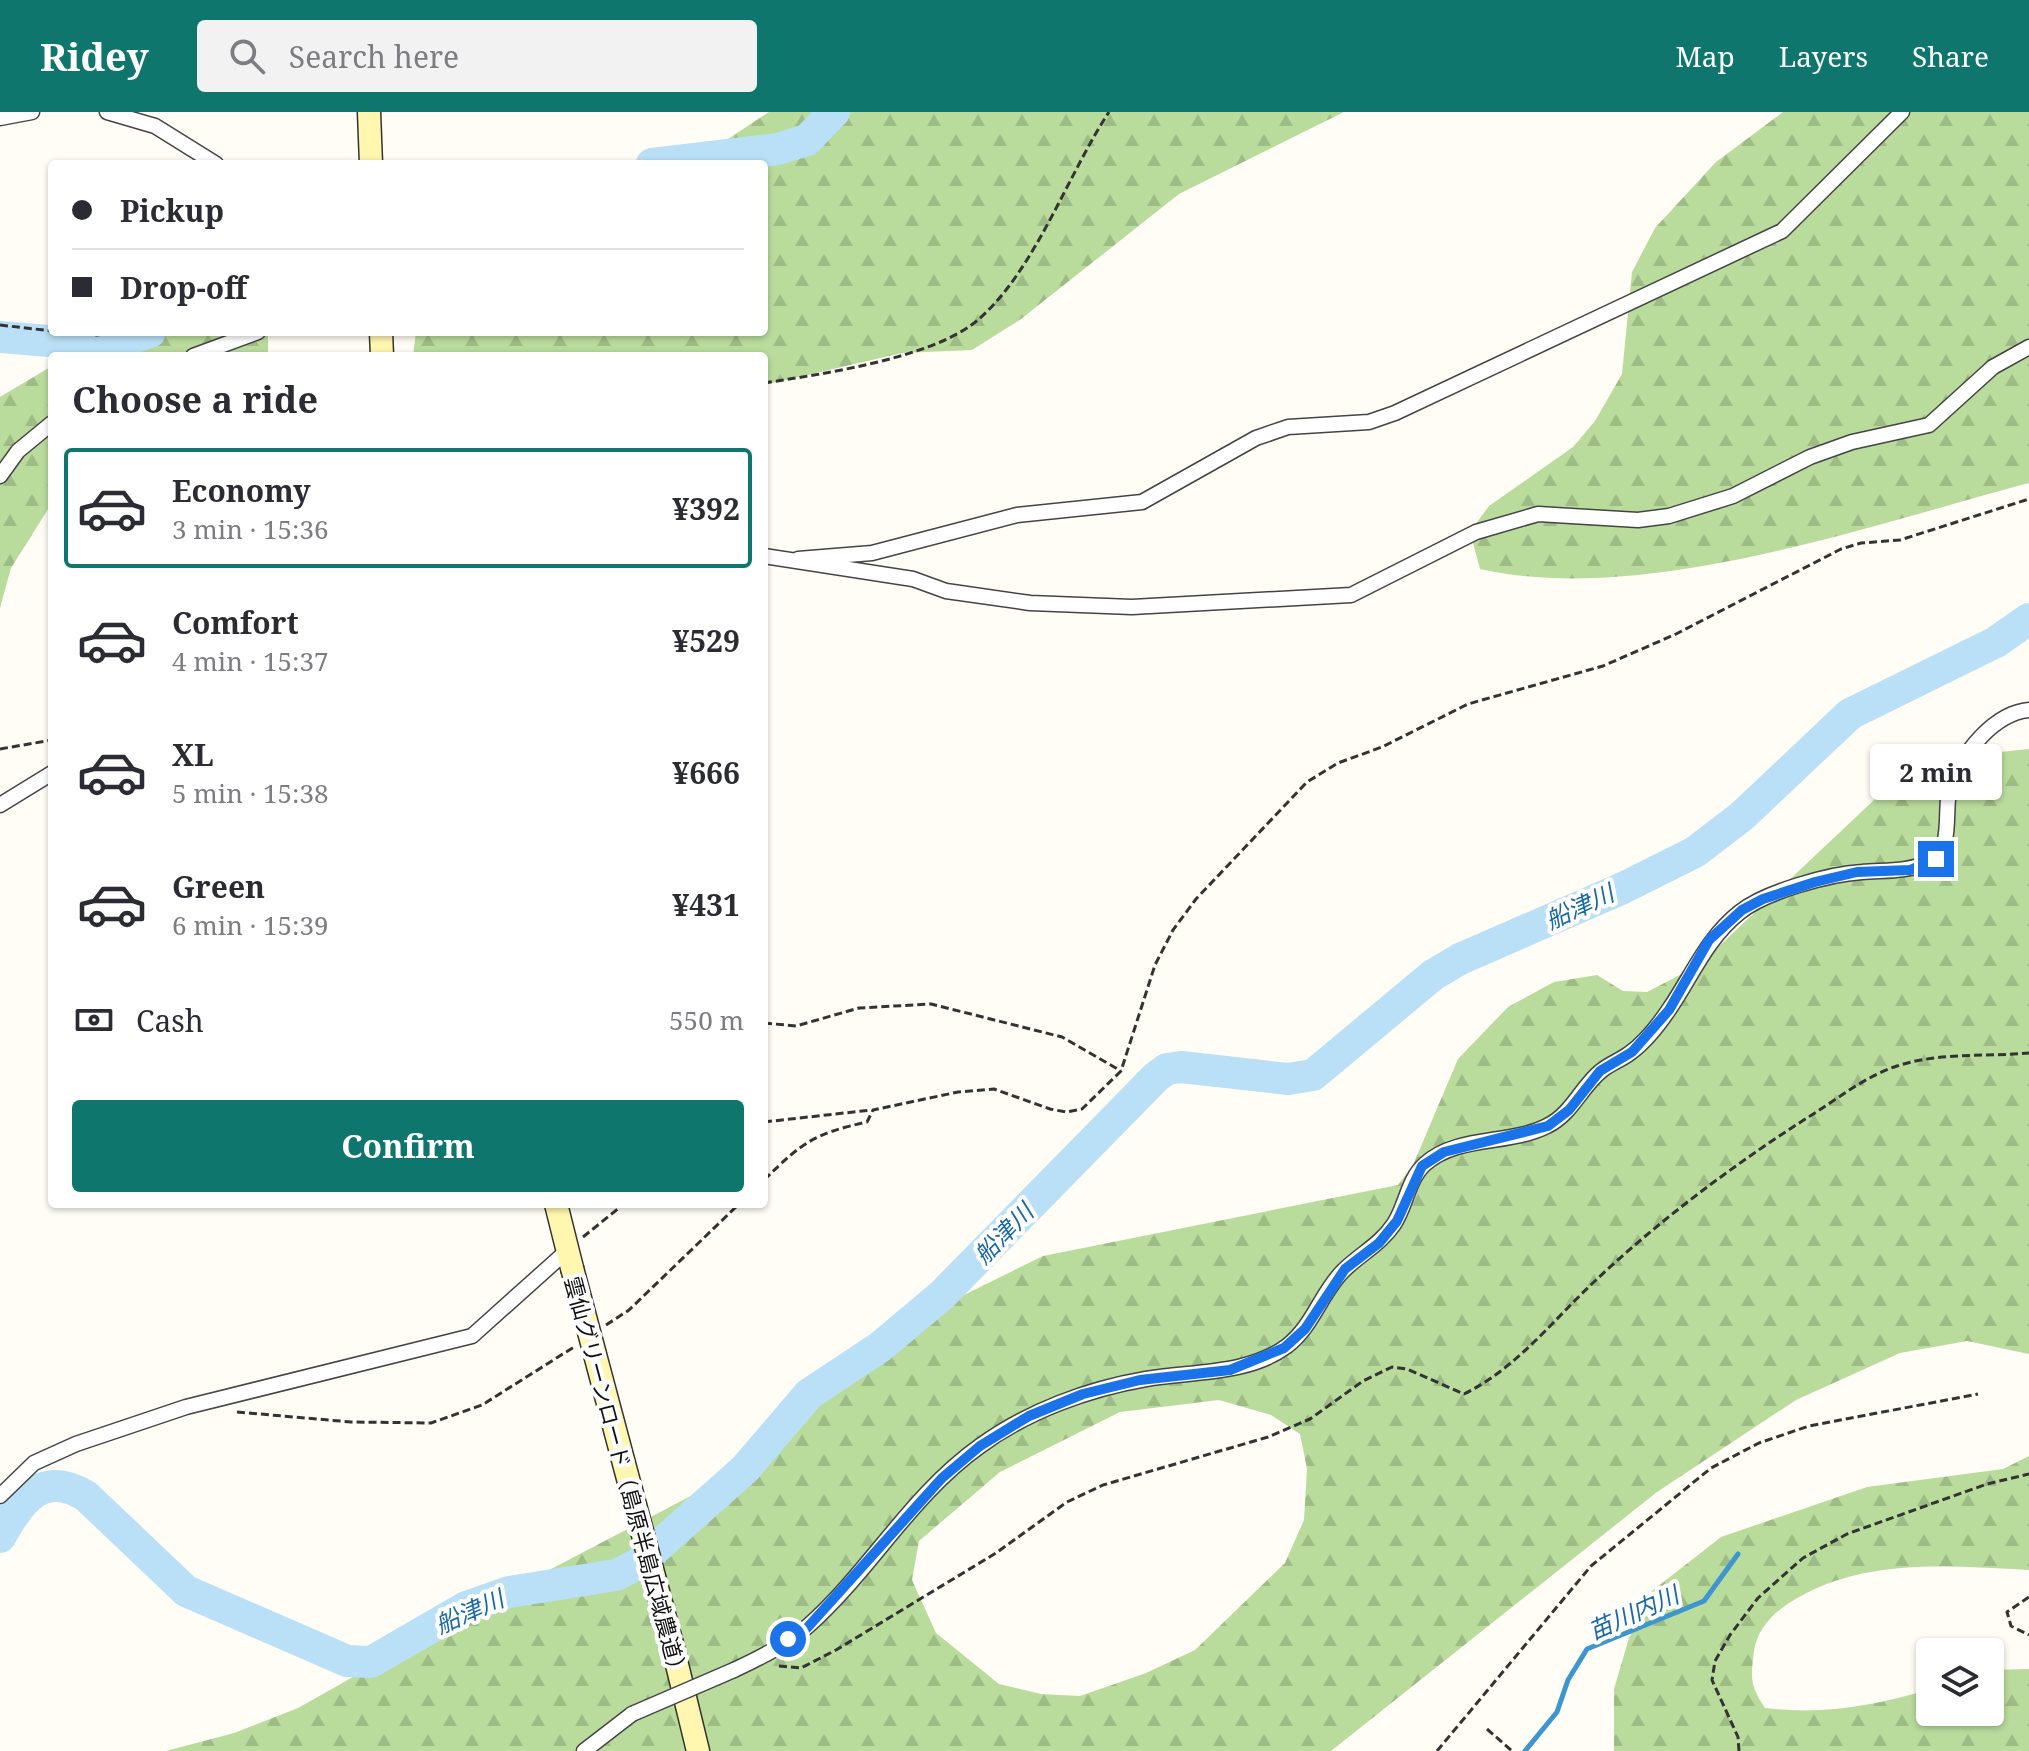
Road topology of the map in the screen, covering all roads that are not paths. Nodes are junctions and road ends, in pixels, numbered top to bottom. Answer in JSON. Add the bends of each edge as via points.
{"nodes":[{"id":1,"x":32,"y":112,"type":"edge"},
{"id":2,"x":107,"y":112,"type":"edge"},
{"id":3,"x":369,"y":112,"type":"edge"},
{"id":4,"x":1902,"y":112,"type":"edge"},
{"id":5,"x":0,"y":118,"type":"edge"},
{"id":6,"x":210,"y":160,"type":"edge"},
{"id":7,"x":371,"y":160,"type":"edge"},
{"id":8,"x":247,"y":336,"type":"edge"},
{"id":9,"x":2029,"y":347,"type":"edge"},
{"id":10,"x":204,"y":352,"type":"edge"},
{"id":11,"x":48,"y":426,"type":"edge"},
{"id":12,"x":0,"y":476,"type":"edge"},
{"id":13,"x":768,"y":557,"type":"edge"},
{"id":14,"x":796,"y":562,"type":"junction"},
{"id":15,"x":2029,"y":710,"type":"edge"},
{"id":16,"x":48,"y":775,"type":"edge"},
{"id":17,"x":0,"y":805,"type":"edge"},
{"id":18,"x":557,"y":1208,"type":"edge"},
{"id":19,"x":570,"y":1259,"type":"junction"},
{"id":20,"x":0,"y":1496,"type":"edge"},
{"id":21,"x":584,"y":1751,"type":"edge"},
{"id":22,"x":698,"y":1751,"type":"edge"}],
"edges":[{"from":1,"to":5,"type":"street"},
{"from":2,"to":6,"type":"street","via":[[155,126]]},
{"from":3,"to":7,"type":"street"},
{"from":4,"to":14,"type":"street","via":[[1782,231],[1395,413],[1369,422],[1288,427],[1256,438],[1142,502],[1017,515],[872,553],[805,556]]},
{"from":8,"to":10,"type":"street"},
{"from":9,"to":14,"type":"street","via":[[1993,367],[1929,425],[1852,442],[1733,496],[1669,516],[1638,520],[1538,514],[1476,532],[1351,595],[1132,607],[1030,603]]},
{"from":11,"to":12,"type":"street","via":[[18,451]]},
{"from":13,"to":14,"type":"street"},
{"from":15,"to":21,"type":"street","bridge":true,"via":[[1997,724],[1969,750],[1950,786],[1945,843],[1936,859],[1910,870],[1857,872],[1815,882],[1742,910],[1709,940],[1669,1010],[1632,1052],[1600,1071],[1569,1110],[1548,1126],[1444,1152],[1422,1166],[1397,1221],[1345,1269],[1305,1329],[1284,1348],[1230,1370],[1140,1380],[1083,1394],[1029,1416],[980,1446],[942,1478],[807,1628],[734,1670],[632,1714]]},
{"from":16,"to":17,"type":"street"},
{"from":18,"to":19,"type":"street","name":"雲仙グリーンロード（島原半島広域農道）"},
{"from":19,"to":20,"type":"street","via":[[472,1336],[186,1407],[76,1444],[34,1463]]},
{"from":19,"to":22,"type":"street","name":"雲仙グリーンロード（島原半島広域農道）","bridge":true}]}
